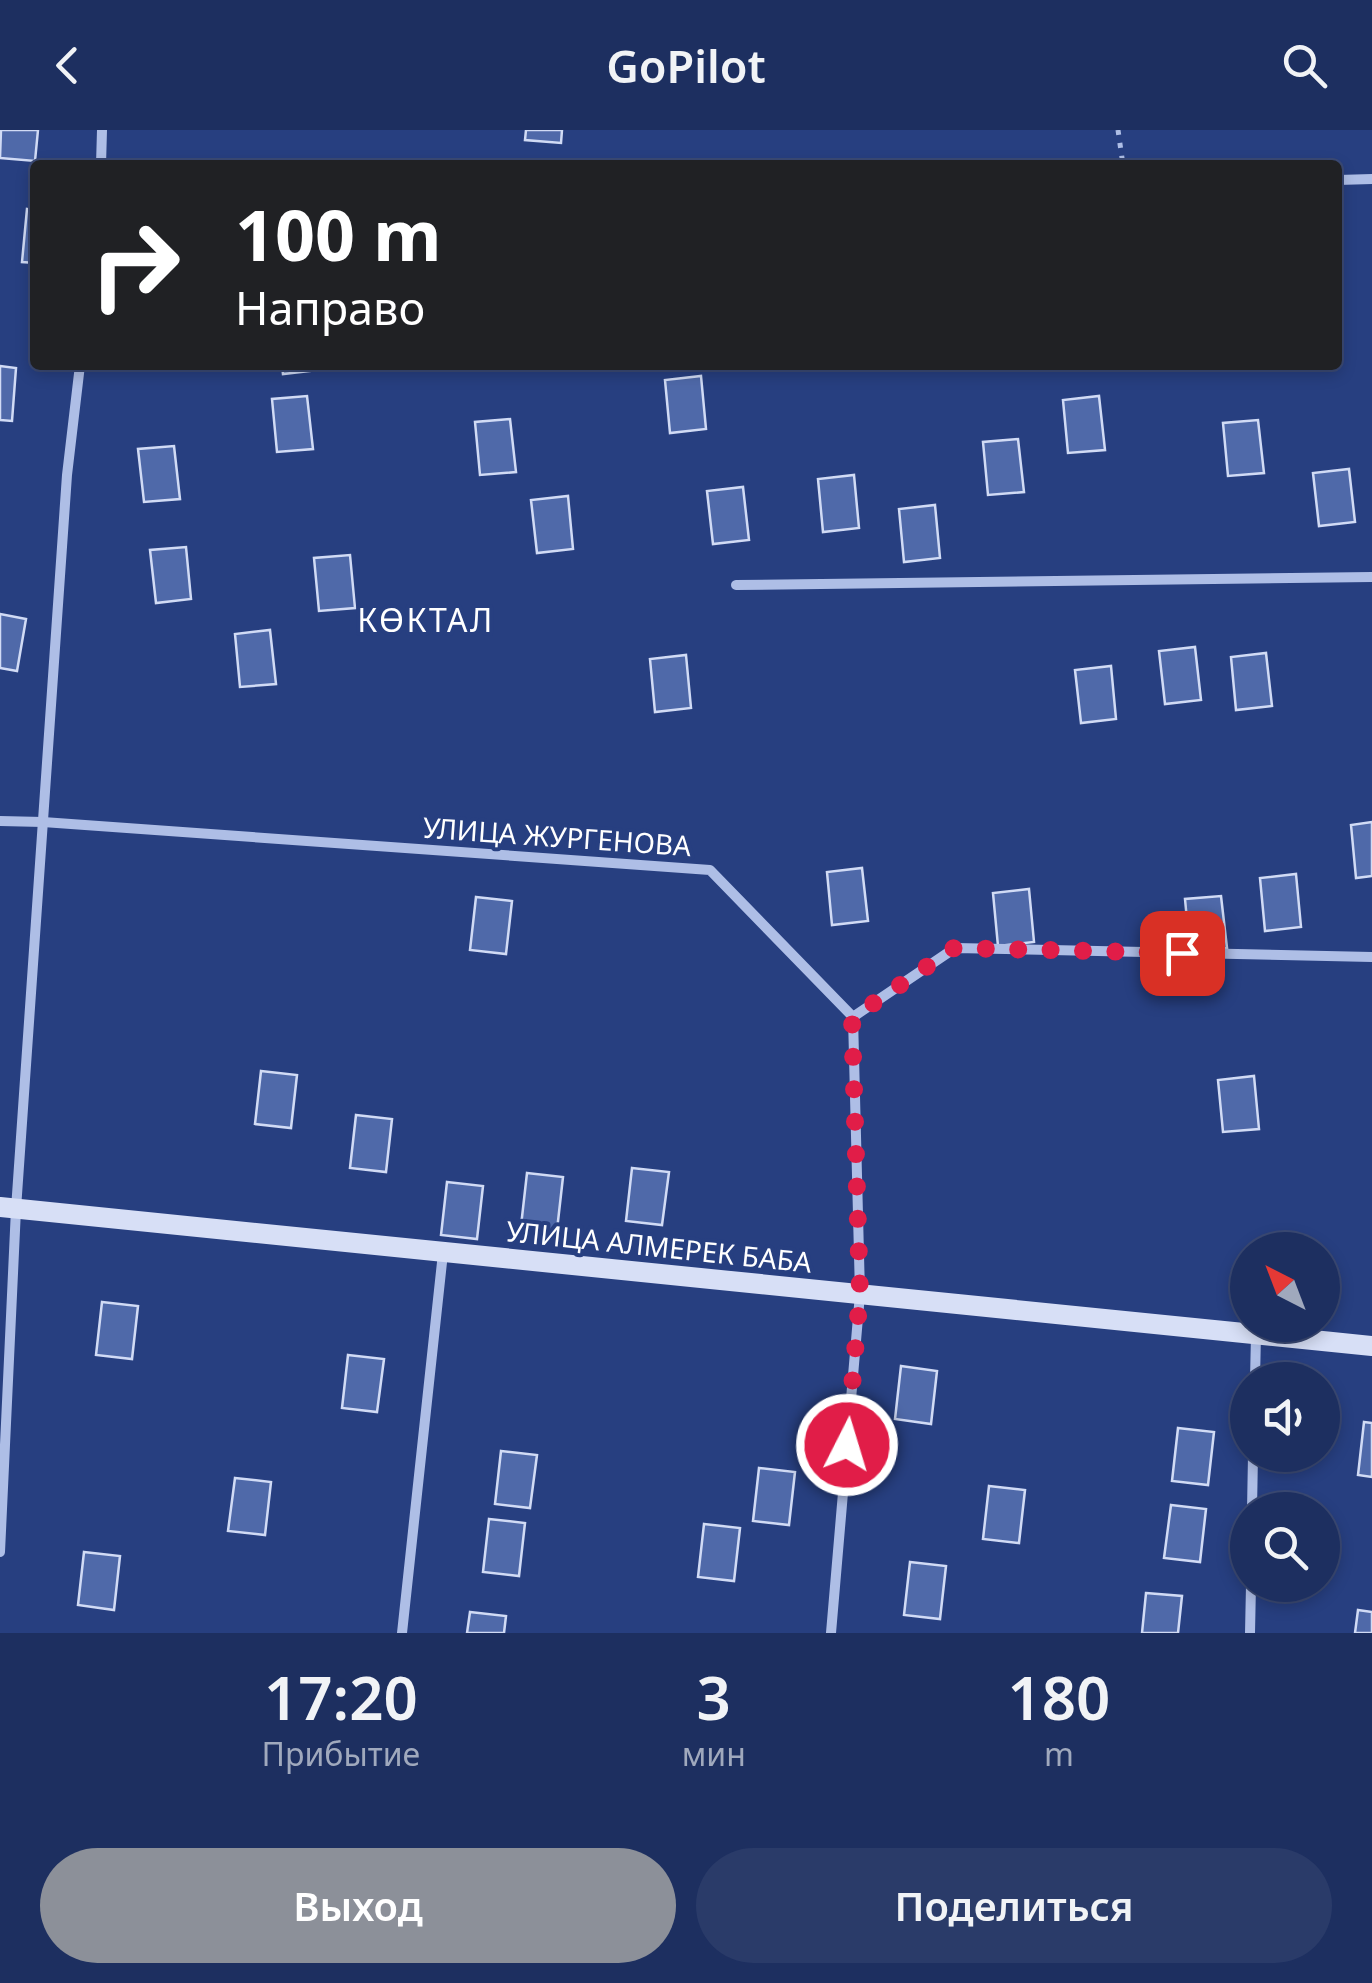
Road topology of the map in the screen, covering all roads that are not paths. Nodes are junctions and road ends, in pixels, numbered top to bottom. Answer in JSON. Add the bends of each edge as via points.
{"nodes":[{"id":1,"x":102,"y":130,"type":"edge"},
{"id":2,"x":101,"y":160,"type":"edge"},
{"id":3,"x":1372,"y":179,"type":"edge"},
{"id":4,"x":1342,"y":180,"type":"edge"},
{"id":5,"x":79,"y":370,"type":"edge"},
{"id":6,"x":1372,"y":577,"type":"edge"},
{"id":7,"x":736,"y":585,"type":"dead end"},
{"id":8,"x":0,"y":821,"type":"edge"},
{"id":9,"x":43,"y":822,"type":"junction"},
{"id":10,"x":1372,"y":956,"type":"edge"},
{"id":11,"x":852,"y":1018,"type":"junction"},
{"id":12,"x":8,"y":1208,"type":"edge"},
{"id":13,"x":443,"y":1252,"type":"junction"},
{"id":14,"x":860,"y":1294,"type":"junction"},
{"id":15,"x":1230,"y":1331,"type":"edge"},
{"id":16,"x":1333,"y":1342,"type":"edge"},
{"id":17,"x":1372,"y":1346,"type":"edge"},
{"id":18,"x":0,"y":1552,"type":"edge"},
{"id":19,"x":1251,"y":1602,"type":"edge"},
{"id":20,"x":402,"y":1633,"type":"edge"},
{"id":21,"x":832,"y":1633,"type":"edge"},
{"id":22,"x":1250,"y":1633,"type":"edge"}],
"edges":[{"from":1,"to":2,"type":"street"},
{"from":3,"to":4,"type":"street"},
{"from":5,"to":9,"type":"street"},
{"from":6,"to":7,"type":"street"},
{"from":8,"to":9,"type":"street","name":"УЛИЦА ЖУРГЕНОВА"},
{"from":9,"to":11,"type":"street","name":"УЛИЦА ЖУРГЕНОВА","via":[[710,870]]},
{"from":9,"to":12,"type":"street"},
{"from":10,"to":11,"type":"street","via":[[954,948]]},
{"from":11,"to":14,"type":"street"},
{"from":12,"to":13,"type":"street","name":"УЛИЦА АЛМЕРЕК БАБА"},
{"from":12,"to":18,"type":"street"},
{"from":13,"to":14,"type":"street","name":"УЛИЦА АЛМЕРЕК БАБА"},
{"from":13,"to":20,"type":"street"},
{"from":14,"to":15,"type":"street","name":"УЛИЦА АЛМЕРЕК БАБА"},
{"from":14,"to":21,"type":"street"},
{"from":16,"to":17,"type":"street","name":"УЛИЦА АЛМЕРЕК БАБА"},
{"from":19,"to":22,"type":"street"}]}
